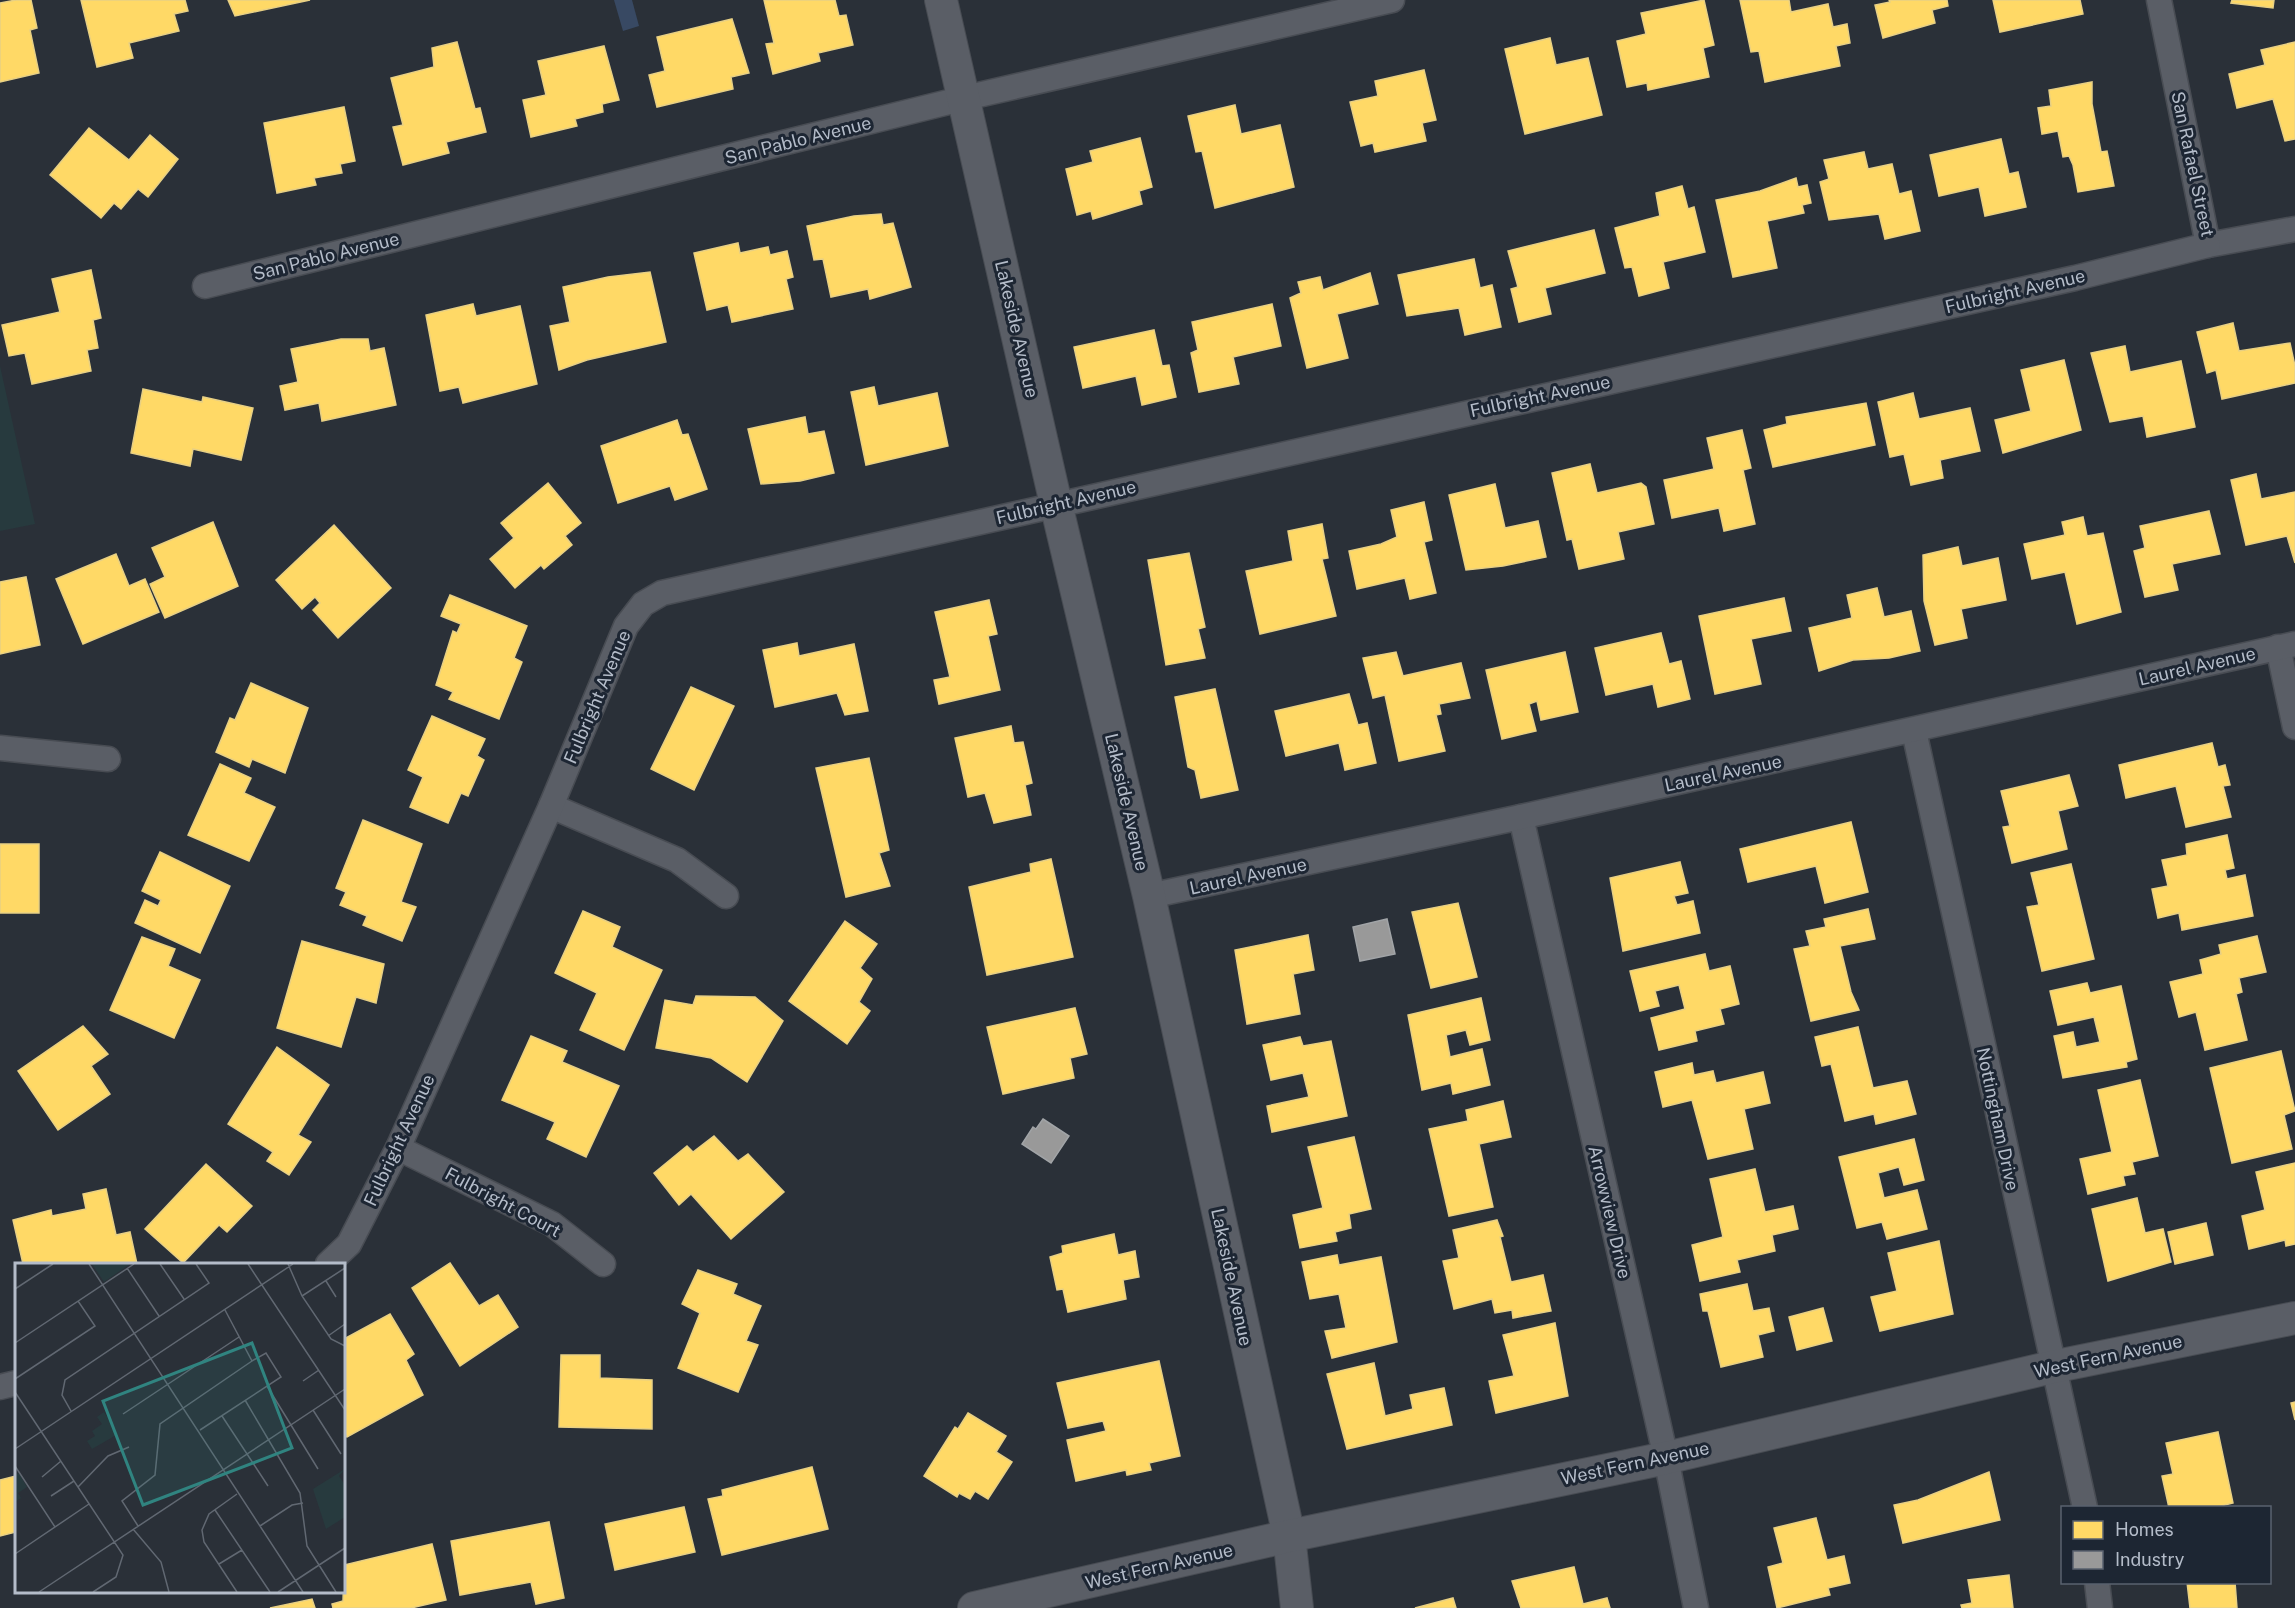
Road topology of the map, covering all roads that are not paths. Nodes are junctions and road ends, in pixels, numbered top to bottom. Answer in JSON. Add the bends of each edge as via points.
{"nodes":[{"id":1,"x":941,"y":0,"type":"edge"},
{"id":2,"x":1392,"y":0,"type":"edge"},
{"id":3,"x":2159,"y":0,"type":"edge"},
{"id":4,"x":965,"y":98,"type":"junction"},
{"id":5,"x":2295,"y":229,"type":"edge"},
{"id":6,"x":2208,"y":245,"type":"junction"},
{"id":7,"x":205,"y":286,"type":"dead end"},
{"id":8,"x":1056,"y":504,"type":"junction"},
{"id":9,"x":2286,"y":646,"type":"edge"},
{"id":10,"x":2295,"y":727,"type":"edge"},
{"id":11,"x":1914,"y":731,"type":"junction"},
{"id":12,"x":0,"y":748,"type":"edge"},
{"id":13,"x":108,"y":759,"type":"dead end"},
{"id":14,"x":551,"y":807,"type":"junction"},
{"id":15,"x":1521,"y":817,"type":"junction"},
{"id":16,"x":726,"y":896,"type":"dead end"},
{"id":17,"x":1149,"y":897,"type":"junction"},
{"id":18,"x":398,"y":1148,"type":"junction"},
{"id":19,"x":329,"y":1263,"type":"edge"},
{"id":20,"x":603,"y":1264,"type":"dead end"},
{"id":21,"x":2295,"y":1318,"type":"edge"},
{"id":22,"x":2052,"y":1367,"type":"junction"},
{"id":23,"x":15,"y":1383,"type":"edge"},
{"id":24,"x":0,"y":1387,"type":"edge"},
{"id":25,"x":1666,"y":1458,"type":"junction"},
{"id":26,"x":2085,"y":1506,"type":"edge"},
{"id":27,"x":1289,"y":1536,"type":"junction"},
{"id":28,"x":2097,"y":1584,"type":"edge"},
{"id":29,"x":974,"y":1608,"type":"edge"},
{"id":30,"x":1297,"y":1608,"type":"edge"},
{"id":31,"x":1696,"y":1608,"type":"edge"},
{"id":32,"x":2100,"y":1608,"type":"edge"}],
"edges":[{"from":1,"to":4,"type":"street","name":"Lakeside Avenue"},
{"from":2,"to":4,"type":"street","name":"San Pablo Avenue"},
{"from":3,"to":6,"type":"street","name":"San Rafael Street"},
{"from":4,"to":7,"type":"street","name":"San Pablo Avenue"},
{"from":4,"to":8,"type":"street","name":"Lakeside Avenue"},
{"from":5,"to":6,"type":"street","name":"San Rafael Street"},
{"from":6,"to":8,"type":"street","name":"Fulbright Avenue","via":[[2063,281]]},
{"from":8,"to":14,"type":"street","name":"Fulbright Avenue","via":[[662,593],[643,604],[626,626]]},
{"from":8,"to":17,"type":"street","name":"Lakeside Avenue"},
{"from":9,"to":10,"type":"street"},
{"from":9,"to":11,"type":"street","name":"Laurel Avenue"},
{"from":11,"to":15,"type":"street","name":"Laurel Avenue"},
{"from":11,"to":22,"type":"street","name":"Nottingham Drive"},
{"from":12,"to":13,"type":"street"},
{"from":14,"to":16,"type":"street","via":[[677,860]]},
{"from":14,"to":18,"type":"street","name":"Fulbright Avenue"},
{"from":15,"to":17,"type":"street","name":"Laurel Avenue"},
{"from":15,"to":25,"type":"street","name":"Arrowview Drive"},
{"from":17,"to":27,"type":"street","name":"Lakeside Avenue"},
{"from":18,"to":19,"type":"street","name":"Fulbright Avenue","via":[[349,1244]]},
{"from":18,"to":20,"type":"street","name":"Fulbright Court","via":[[552,1224]]},
{"from":21,"to":22,"type":"street","name":"West Fern Avenue"},
{"from":22,"to":25,"type":"street","name":"West Fern Avenue"},
{"from":22,"to":26,"type":"street","name":"Nottingham Drive"},
{"from":23,"to":24,"type":"street"},
{"from":25,"to":27,"type":"street","name":"West Fern Avenue"},
{"from":25,"to":31,"type":"street","name":"Arrowview Drive"},
{"from":27,"to":29,"type":"street","name":"West Fern Avenue"},
{"from":27,"to":30,"type":"street","name":"Lakeside Avenue"},
{"from":28,"to":32,"type":"street"}]}
